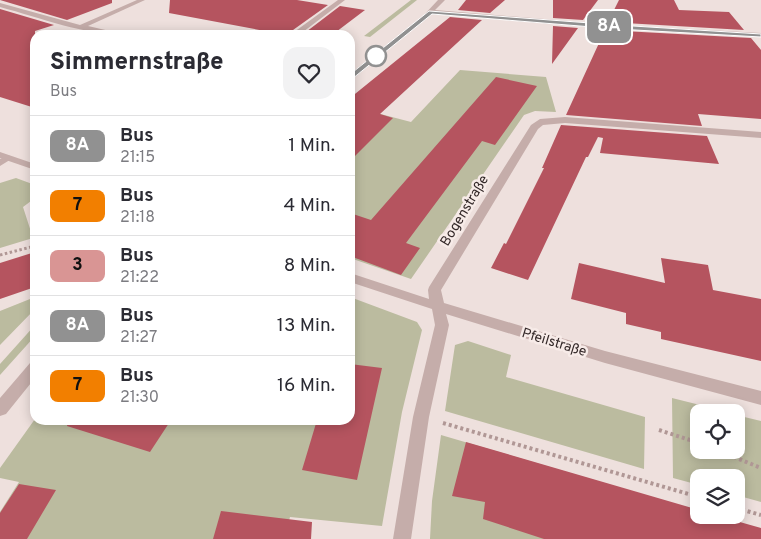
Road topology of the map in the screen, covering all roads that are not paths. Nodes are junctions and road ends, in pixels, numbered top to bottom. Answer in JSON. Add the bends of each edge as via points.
{"nodes":[{"id":1,"x":142,"y":0,"type":"edge"},
{"id":2,"x":342,"y":0,"type":"edge"},
{"id":3,"x":442,"y":0,"type":"edge"},
{"id":4,"x":0,"y":5,"type":"edge"},
{"id":5,"x":431,"y":12,"type":"junction"},
{"id":6,"x":82,"y":27,"type":"junction"},
{"id":7,"x":98,"y":30,"type":"edge"},
{"id":8,"x":301,"y":30,"type":"edge"},
{"id":9,"x":761,"y":35,"type":"edge"},
{"id":10,"x":355,"y":74,"type":"edge"},
{"id":11,"x":761,"y":135,"type":"edge"},
{"id":12,"x":3,"y":159,"type":"edge"},
{"id":13,"x":30,"y":166,"type":"edge"},
{"id":14,"x":355,"y":278,"type":"edge"},
{"id":15,"x":438,"y":307,"type":"junction"},
{"id":16,"x":30,"y":373,"type":"edge"},
{"id":17,"x":761,"y":398,"type":"edge"},
{"id":18,"x":0,"y":409,"type":"edge"},
{"id":19,"x":402,"y":539,"type":"edge"}],
"edges":[{"from":1,"to":6,"type":"street"},
{"from":2,"to":8,"type":"street"},
{"from":3,"to":5,"type":"street"},
{"from":4,"to":6,"type":"street"},
{"from":5,"to":9,"type":"street"},
{"from":5,"to":10,"type":"street"},
{"from":6,"to":7,"type":"street"},
{"from":11,"to":15,"type":"street","name":"Bogenstraße","via":[[565,120],[540,122],[434,290]]},
{"from":12,"to":13,"type":"street"},
{"from":14,"to":15,"type":"street","name":"Pfeilstraße"},
{"from":15,"to":17,"type":"street","name":"Pfeilstraße","via":[[586,353]]},
{"from":15,"to":19,"type":"street","name":"Bogenstraße","via":[[442,325],[421,417]]},
{"from":16,"to":18,"type":"street"}]}
